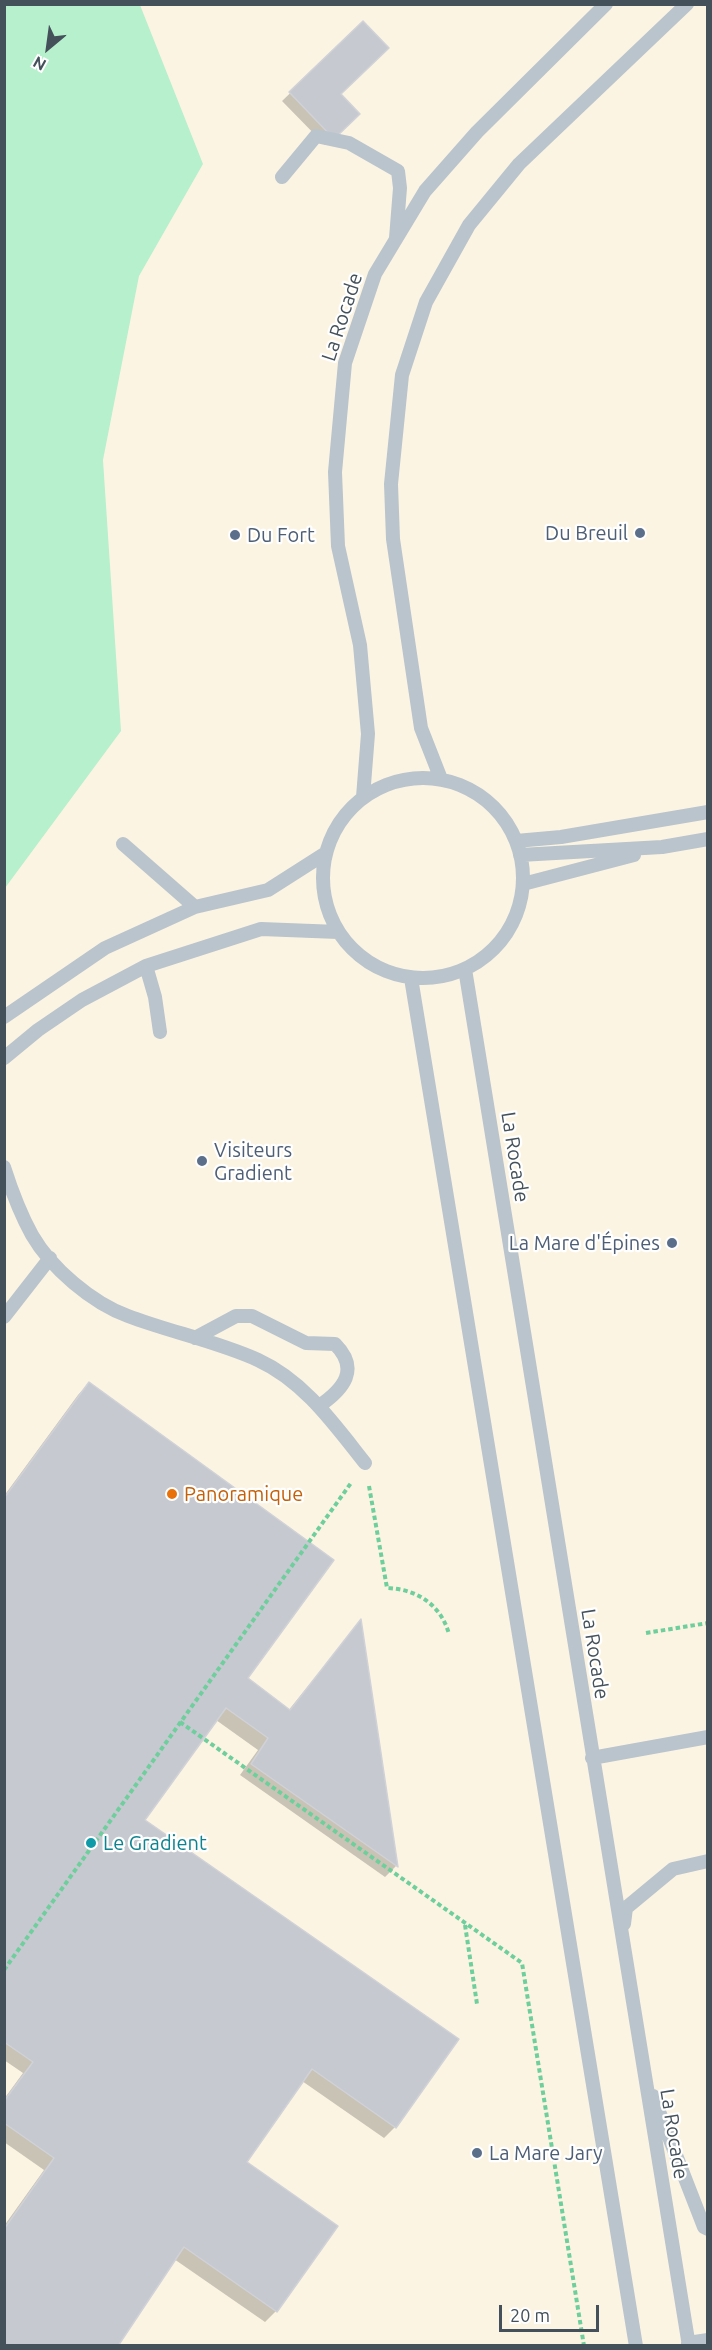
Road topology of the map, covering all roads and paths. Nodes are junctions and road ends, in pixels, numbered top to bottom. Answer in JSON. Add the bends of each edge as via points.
{"nodes":[{"id":1,"x":606,"y":4,"type":"edge"},
{"id":2,"x":687,"y":4,"type":"edge"},
{"id":3,"x":282,"y":177,"type":"dead end"},
{"id":4,"x":396,"y":243,"type":"junction"},
{"id":5,"x":441,"y":779,"type":"junction"},
{"id":6,"x":363,"y":797,"type":"junction"},
{"id":7,"x":708,"y":812,"type":"edge"},
{"id":8,"x":708,"y":839,"type":"edge"},
{"id":9,"x":516,"y":840,"type":"junction"},
{"id":10,"x":123,"y":844,"type":"dead end"},
{"id":11,"x":662,"y":847,"type":"junction"},
{"id":12,"x":326,"y":853,"type":"junction"},
{"id":13,"x":520,"y":855,"type":"junction"},
{"id":14,"x":523,"y":884,"type":"junction"},
{"id":15,"x":195,"y":907,"type":"junction"},
{"id":16,"x":338,"y":933,"type":"junction"},
{"id":17,"x":146,"y":966,"type":"junction"},
{"id":18,"x":465,"y":969,"type":"junction"},
{"id":19,"x":411,"y":978,"type":"junction"},
{"id":20,"x":4,"y":1017,"type":"edge"},
{"id":21,"x":160,"y":1032,"type":"dead end"},
{"id":22,"x":4,"y":1059,"type":"edge"},
{"id":23,"x":4,"y":1167,"type":"edge"},
{"id":24,"x":50,"y":1258,"type":"junction"},
{"id":25,"x":4,"y":1317,"type":"edge"},
{"id":26,"x":195,"y":1338,"type":"junction"},
{"id":27,"x":319,"y":1406,"type":"junction"},
{"id":28,"x":365,"y":1463,"type":"junction"},
{"id":29,"x":708,"y":1623,"type":"edge"},
{"id":30,"x":646,"y":1633,"type":"dead end"},
{"id":31,"x":449,"y":1634,"type":"dead end"},
{"id":32,"x":180,"y":1722,"type":"junction"},
{"id":33,"x":708,"y":1737,"type":"edge"},
{"id":34,"x":592,"y":1758,"type":"junction"},
{"id":35,"x":708,"y":1861,"type":"edge"},
{"id":36,"x":465,"y":1923,"type":"junction"},
{"id":37,"x":622,"y":1941,"type":"junction"},
{"id":38,"x":4,"y":1970,"type":"edge"},
{"id":39,"x":477,"y":2004,"type":"dead end"},
{"id":40,"x":644,"y":2070,"type":"junction"},
{"id":41,"x":708,"y":2229,"type":"edge"},
{"id":42,"x":708,"y":2340,"type":"edge"},
{"id":43,"x":688,"y":2344,"type":"edge"},
{"id":44,"x":584,"y":2346,"type":"edge"},
{"id":45,"x":636,"y":2346,"type":"edge"}],
"edges":[{"from":1,"to":4,"type":"lane","name":"La Rocade","via":[[477,132],[425,191]]},
{"from":2,"to":5,"type":"lane","via":[[519,164],[469,225],[426,302],[402,375],[391,484],[393,539],[422,728]]},
{"from":3,"to":4,"type":"lane","via":[[316,136],[349,143],[398,171]]},
{"from":4,"to":6,"type":"lane","name":"La Rocade","via":[[375,274],[345,363],[335,472],[338,546],[360,645],[368,734]]},
{"from":5,"to":6,"type":"lane","via":[[400,780]]},
{"from":5,"to":9,"type":"lane","via":[[473,791],[498,812]]},
{"from":6,"to":12,"type":"lane","via":[[334,832]]},
{"from":7,"to":9,"type":"lane","via":[[561,837]]},
{"from":8,"to":11,"type":"lane"},
{"from":9,"to":13,"type":"lane"},
{"from":10,"to":15,"type":"lane"},
{"from":11,"to":13,"type":"lane"},
{"from":11,"to":14,"type":"lane"},
{"from":12,"to":15,"type":"lane","via":[[268,890]]},
{"from":12,"to":16,"type":"lane","via":[[322,880],[327,908]]},
{"from":13,"to":14,"type":"lane"},
{"from":14,"to":18,"type":"lane","via":[[518,910],[506,934],[488,955]]},
{"from":15,"to":20,"type":"lane","via":[[105,948]]},
{"from":16,"to":17,"type":"lane","via":[[261,929]]},
{"from":16,"to":19,"type":"lane","via":[[358,954],[383,970]]},
{"from":17,"to":21,"type":"lane"},
{"from":17,"to":22,"type":"lane","via":[[82,1000]]},
{"from":18,"to":19,"type":"lane","via":[[439,977]]},
{"from":18,"to":34,"type":"lane","name":"La Rocade"},
{"from":19,"to":45,"type":"lane"},
{"from":23,"to":24,"type":"lane","via":[[32,1235]]},
{"from":24,"to":25,"type":"lane"},
{"from":24,"to":26,"type":"lane","via":[[86,1293],[125,1315]]},
{"from":26,"to":27,"type":"lane","via":[[258,1360]]},
{"from":26,"to":27,"type":"lane","via":[[236,1316],[252,1316],[306,1343],[335,1344],[346,1356],[349,1370],[338,1390]]},
{"from":27,"to":28,"type":"lane"},
{"from":28,"to":31,"type":"path","via":[[387,1588],[402,1588],[436,1607],[445,1618]]},
{"from":28,"to":32,"type":"path"},
{"from":29,"to":30,"type":"path"},
{"from":32,"to":36,"type":"path"},
{"from":32,"to":38,"type":"path"},
{"from":33,"to":34,"type":"lane"},
{"from":34,"to":37,"type":"lane","name":"La Rocade"},
{"from":35,"to":37,"type":"lane","via":[[673,1869],[626,1908]]},
{"from":36,"to":39,"type":"path"},
{"from":36,"to":44,"type":"path","via":[[522,1963]]},
{"from":37,"to":40,"type":"lane","name":"La Rocade"},
{"from":40,"to":41,"type":"lane"},
{"from":40,"to":43,"type":"lane","name":"La Rocade"},
{"from":42,"to":43,"type":"lane"}]}
